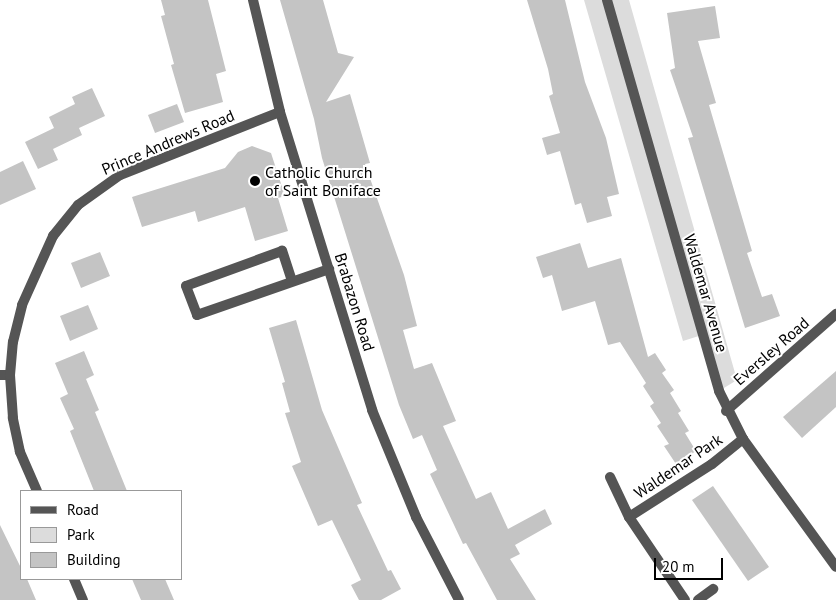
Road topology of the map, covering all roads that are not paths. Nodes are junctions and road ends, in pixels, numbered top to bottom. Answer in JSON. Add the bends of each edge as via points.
{"nodes":[{"id":1,"x":254,"y":0,"type":"edge"},
{"id":2,"x":607,"y":0,"type":"edge"},
{"id":3,"x":280,"y":112,"type":"junction"},
{"id":4,"x":329,"y":269,"type":"junction"},
{"id":5,"x":292,"y":281,"type":"junction"},
{"id":6,"x":836,"y":314,"type":"edge"},
{"id":7,"x":5,"y":375,"type":"edge"},
{"id":8,"x":726,"y":411,"type":"junction"},
{"id":9,"x":743,"y":439,"type":"junction"},
{"id":10,"x":610,"y":477,"type":"dead end"},
{"id":11,"x":37,"y":490,"type":"edge"},
{"id":12,"x":629,"y":517,"type":"junction"},
{"id":13,"x":836,"y":567,"type":"edge"},
{"id":14,"x":74,"y":580,"type":"edge"},
{"id":15,"x":714,"y":588,"type":"dead end"},
{"id":16,"x":83,"y":600,"type":"edge"},
{"id":17,"x":459,"y":600,"type":"edge"},
{"id":18,"x":685,"y":600,"type":"edge"},
{"id":19,"x":698,"y":600,"type":"edge"}],
"edges":[{"from":1,"to":3,"type":"street","name":"Brabazon Road"},
{"from":2,"to":8,"type":"street","name":"Waldemar Avenue"},
{"from":3,"to":4,"type":"street","name":"Brabazon Road"},
{"from":3,"to":7,"type":"street","name":"Prince Andrews Road","via":[[120,175],[78,205],[53,236],[33,278]]},
{"from":4,"to":5,"type":"street"},
{"from":4,"to":17,"type":"street","name":"Brabazon Road","via":[[372,410],[416,517]]},
{"from":5,"to":5,"type":"street","via":[[197,315],[186,286],[282,251]]},
{"from":6,"to":8,"type":"street","name":"Eversley Road"},
{"from":7,"to":11,"type":"street","name":"Prince Andrews Road","via":[[20,452]]},
{"from":8,"to":9,"type":"street","name":"Waldemar Avenue"},
{"from":9,"to":12,"type":"street","name":"Waldemar Park","via":[[712,464]]},
{"from":9,"to":13,"type":"street","name":"Waldemar Avenue"},
{"from":10,"to":12,"type":"street","name":"Waldemar Park"},
{"from":12,"to":18,"type":"street","name":"Waldemar Park"},
{"from":14,"to":16,"type":"street"},
{"from":15,"to":19,"type":"street"}]}
